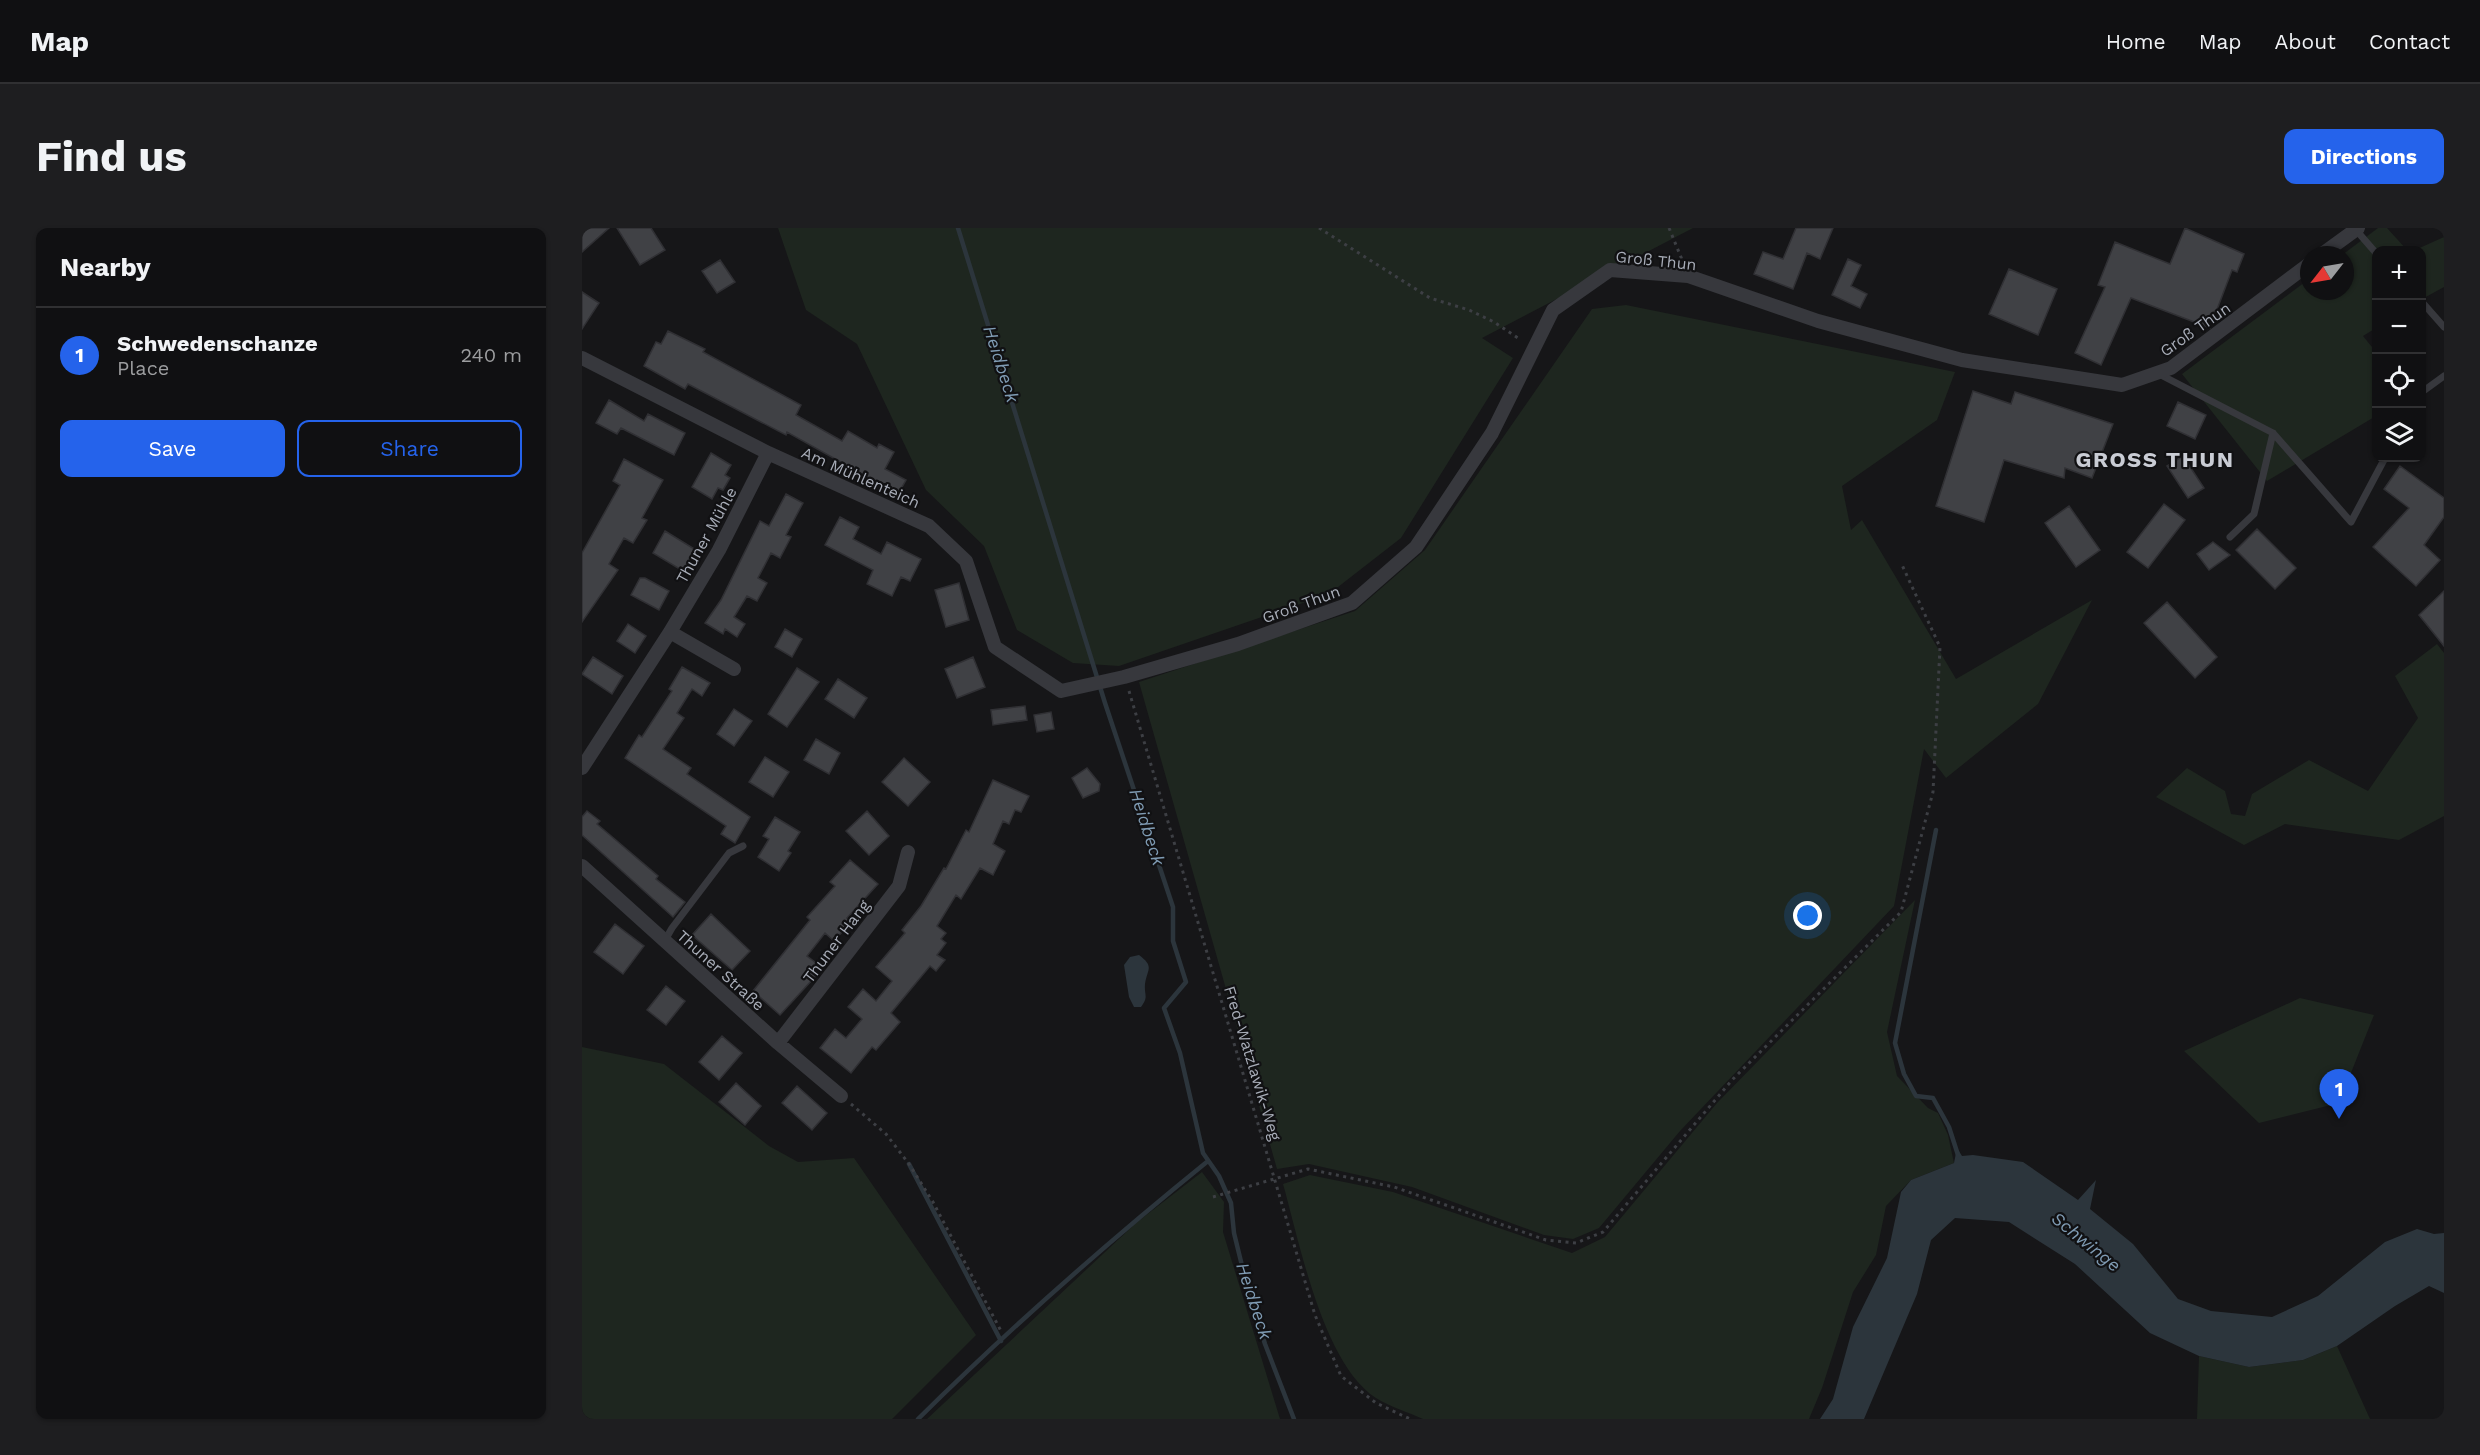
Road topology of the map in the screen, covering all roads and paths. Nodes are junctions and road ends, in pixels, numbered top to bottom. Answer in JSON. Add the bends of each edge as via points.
{"nodes":[{"id":1,"x":1319,"y":228,"type":"edge"},
{"id":2,"x":1669,"y":228,"type":"edge"},
{"id":3,"x":2357,"y":229,"type":"edge"},
{"id":4,"x":2333,"y":246,"type":"edge"},
{"id":5,"x":2372,"y":248,"type":"edge"},
{"id":6,"x":2300,"y":271,"type":"edge"},
{"id":7,"x":1688,"y":276,"type":"junction"},
{"id":8,"x":2426,"y":307,"type":"edge"},
{"id":9,"x":2444,"y":327,"type":"edge"},
{"id":10,"x":1533,"y":348,"type":"junction"},
{"id":11,"x":582,"y":358,"type":"edge"},
{"id":12,"x":2157,"y":373,"type":"junction"},
{"id":13,"x":2444,"y":376,"type":"edge"},
{"id":14,"x":2426,"y":389,"type":"edge"},
{"id":15,"x":2273,"y":432,"type":"junction"},
{"id":16,"x":768,"y":453,"type":"junction"},
{"id":17,"x":2383,"y":462,"type":"edge"},
{"id":18,"x":2230,"y":537,"type":"dead end"},
{"id":19,"x":1902,"y":565,"type":"dead end"},
{"id":20,"x":670,"y":632,"type":"junction"},
{"id":21,"x":734,"y":669,"type":"dead end"},
{"id":22,"x":1124,"y":677,"type":"junction"},
{"id":23,"x":1060,"y":691,"type":"joint"},
{"id":24,"x":582,"y":768,"type":"edge"},
{"id":25,"x":742,"y":846,"type":"dead end"},
{"id":26,"x":908,"y":852,"type":"dead end"},
{"id":27,"x":582,"y":866,"type":"edge"},
{"id":28,"x":664,"y":942,"type":"junction"},
{"id":29,"x":778,"y":1043,"type":"junction"},
{"id":30,"x":841,"y":1096,"type":"joint"},
{"id":31,"x":1275,"y":1178,"type":"junction"},
{"id":32,"x":1213,"y":1197,"type":"dead end"},
{"id":33,"x":1001,"y":1331,"type":"dead end"},
{"id":34,"x":1410,"y":1419,"type":"edge"}],
"edges":[{"from":1,"to":10,"type":"path","via":[[1430,298],[1494,322]]},
{"from":2,"to":7,"type":"path"},
{"from":3,"to":4,"type":"street"},
{"from":3,"to":5,"type":"lane"},
{"from":6,"to":12,"type":"street","name":"Groß Thun","via":[[2171,368]]},
{"from":7,"to":10,"type":"street","name":"Groß Thun","via":[[1610,270],[1553,310]]},
{"from":7,"to":12,"type":"street","name":"Groß Thun","via":[[1818,321],[1962,360],[2122,385]]},
{"from":8,"to":9,"type":"lane"},
{"from":10,"to":22,"type":"street","name":"Groß Thun","via":[[1492,433],[1416,547],[1352,603],[1238,644]]},
{"from":11,"to":16,"type":"street","name":"Am Mühlenteich"},
{"from":12,"to":15,"type":"lane"},
{"from":13,"to":14,"type":"lane"},
{"from":15,"to":17,"type":"lane","via":[[2351,522]]},
{"from":15,"to":18,"type":"lane","via":[[2254,514]]},
{"from":16,"to":20,"type":"street","name":"Thuner Mühle","via":[[719,550]]},
{"from":16,"to":23,"type":"street","name":"Am Mühlenteich","via":[[929,526],[966,561],[994,647]]},
{"from":19,"to":31,"type":"path","via":[[1940,647],[1933,792],[1901,912],[1733,1079],[1603,1232],[1576,1243],[1546,1240],[1394,1187],[1308,1169]]},
{"from":20,"to":21,"type":"street"},
{"from":20,"to":24,"type":"street","name":"Thuner Mühle"},
{"from":22,"to":23,"type":"street","name":"Groß Thun"},
{"from":22,"to":31,"type":"path","name":"Fred-Watzlawik-Weg"},
{"from":25,"to":28,"type":"lane","via":[[729,853]]},
{"from":26,"to":29,"type":"street","name":"Thuner Hang","via":[[899,886]]},
{"from":27,"to":28,"type":"street","name":"Thuner Straße"},
{"from":28,"to":29,"type":"street","name":"Thuner Straße"},
{"from":29,"to":30,"type":"street","name":"Thuner Straße"},
{"from":30,"to":33,"type":"path","via":[[886,1134],[900,1152],[933,1202]]},
{"from":31,"to":32,"type":"path"},
{"from":31,"to":34,"type":"path","name":"Fred-Watzlawik-Weg","via":[[1314,1315],[1341,1376],[1376,1403]]}]}
